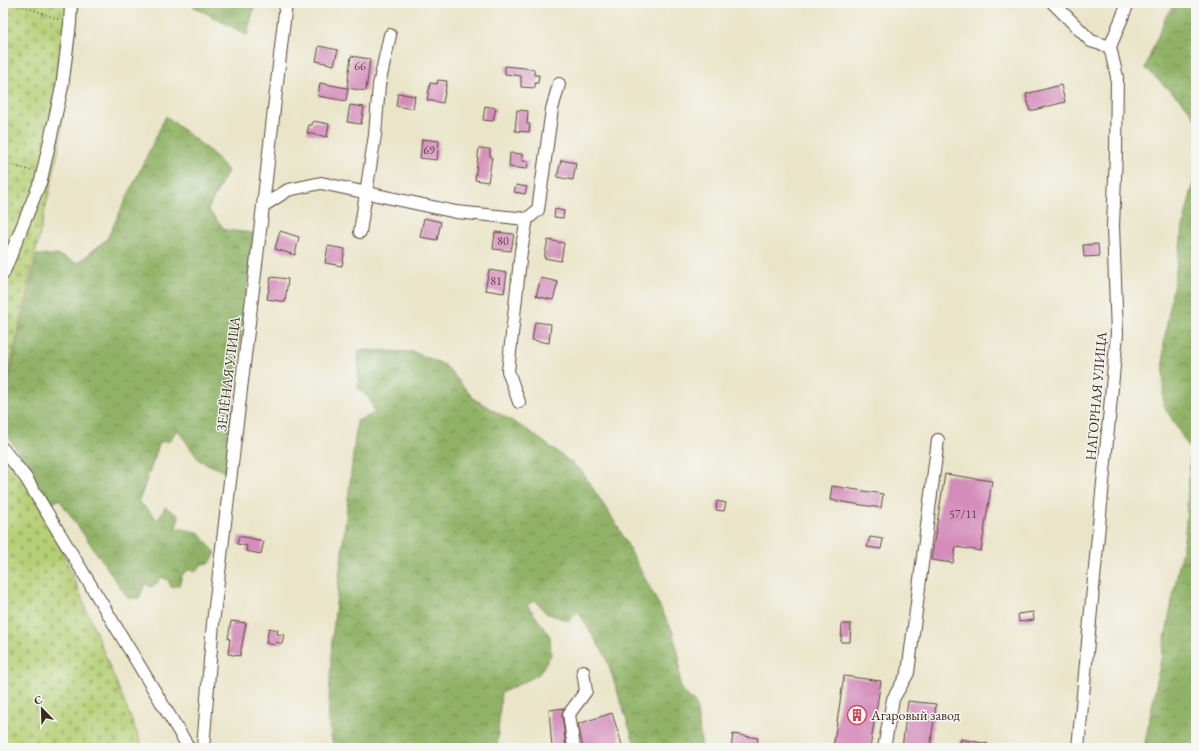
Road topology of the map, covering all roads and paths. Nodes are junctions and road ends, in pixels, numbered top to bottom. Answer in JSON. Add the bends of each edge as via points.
{"nodes":[{"id":1,"x":16,"y":3,"type":"edge"},
{"id":2,"x":71,"y":3,"type":"edge"},
{"id":3,"x":286,"y":3,"type":"edge"},
{"id":4,"x":1053,"y":3,"type":"edge"},
{"id":5,"x":1128,"y":3,"type":"edge"},
{"id":6,"x":70,"y":24,"type":"junction"},
{"id":7,"x":390,"y":35,"type":"dead end"},
{"id":8,"x":1110,"y":47,"type":"junction"},
{"id":9,"x":559,"y":84,"type":"dead end"},
{"id":10,"x":3,"y":163,"type":"edge"},
{"id":11,"x":41,"y":175,"type":"junction"},
{"id":12,"x":368,"y":192,"type":"junction"},
{"id":13,"x":263,"y":206,"type":"junction"},
{"id":14,"x":528,"y":219,"type":"junction"},
{"id":15,"x":360,"y":232,"type":"dead end"},
{"id":16,"x":3,"y":274,"type":"edge"},
{"id":17,"x":520,"y":402,"type":"dead end"},
{"id":18,"x":938,"y":440,"type":"dead end"},
{"id":19,"x":3,"y":449,"type":"edge"},
{"id":20,"x":583,"y":671,"type":"dead end"},
{"id":21,"x":188,"y":748,"type":"edge"},
{"id":22,"x":203,"y":748,"type":"edge"},
{"id":23,"x":574,"y":748,"type":"edge"},
{"id":24,"x":884,"y":748,"type":"edge"},
{"id":25,"x":1078,"y":748,"type":"edge"}],
"edges":[{"from":1,"to":6,"type":"path"},
{"from":2,"to":6,"type":"street"},
{"from":3,"to":13,"type":"street","name":"ЗЕЛЁНАЯ УЛИЦА"},
{"from":4,"to":8,"type":"street","via":[[1091,41]]},
{"from":5,"to":8,"type":"street"},
{"from":6,"to":11,"type":"street","via":[[62,87]]},
{"from":7,"to":12,"type":"street","via":[[379,85]]},
{"from":8,"to":25,"type":"street","name":"НАГОРНАЯ УЛИЦА","via":[[1117,77],[1112,226],[1117,334]]},
{"from":9,"to":14,"type":"street","via":[[552,109],[538,210]]},
{"from":10,"to":11,"type":"path"},
{"from":11,"to":16,"type":"street"},
{"from":12,"to":13,"type":"street","via":[[321,183],[288,190]]},
{"from":12,"to":14,"type":"street","via":[[456,212]]},
{"from":12,"to":15,"type":"street"},
{"from":13,"to":22,"type":"street","name":"ЗЕЛЁНАЯ УЛИЦА","via":[[212,623]]},
{"from":14,"to":17,"type":"street","via":[[521,251],[508,371]]},
{"from":18,"to":24,"type":"street","via":[[908,673],[893,699]]},
{"from":19,"to":21,"type":"street","via":[[26,478]]},
{"from":20,"to":23,"type":"street","via":[[586,691],[569,714]]}]}
